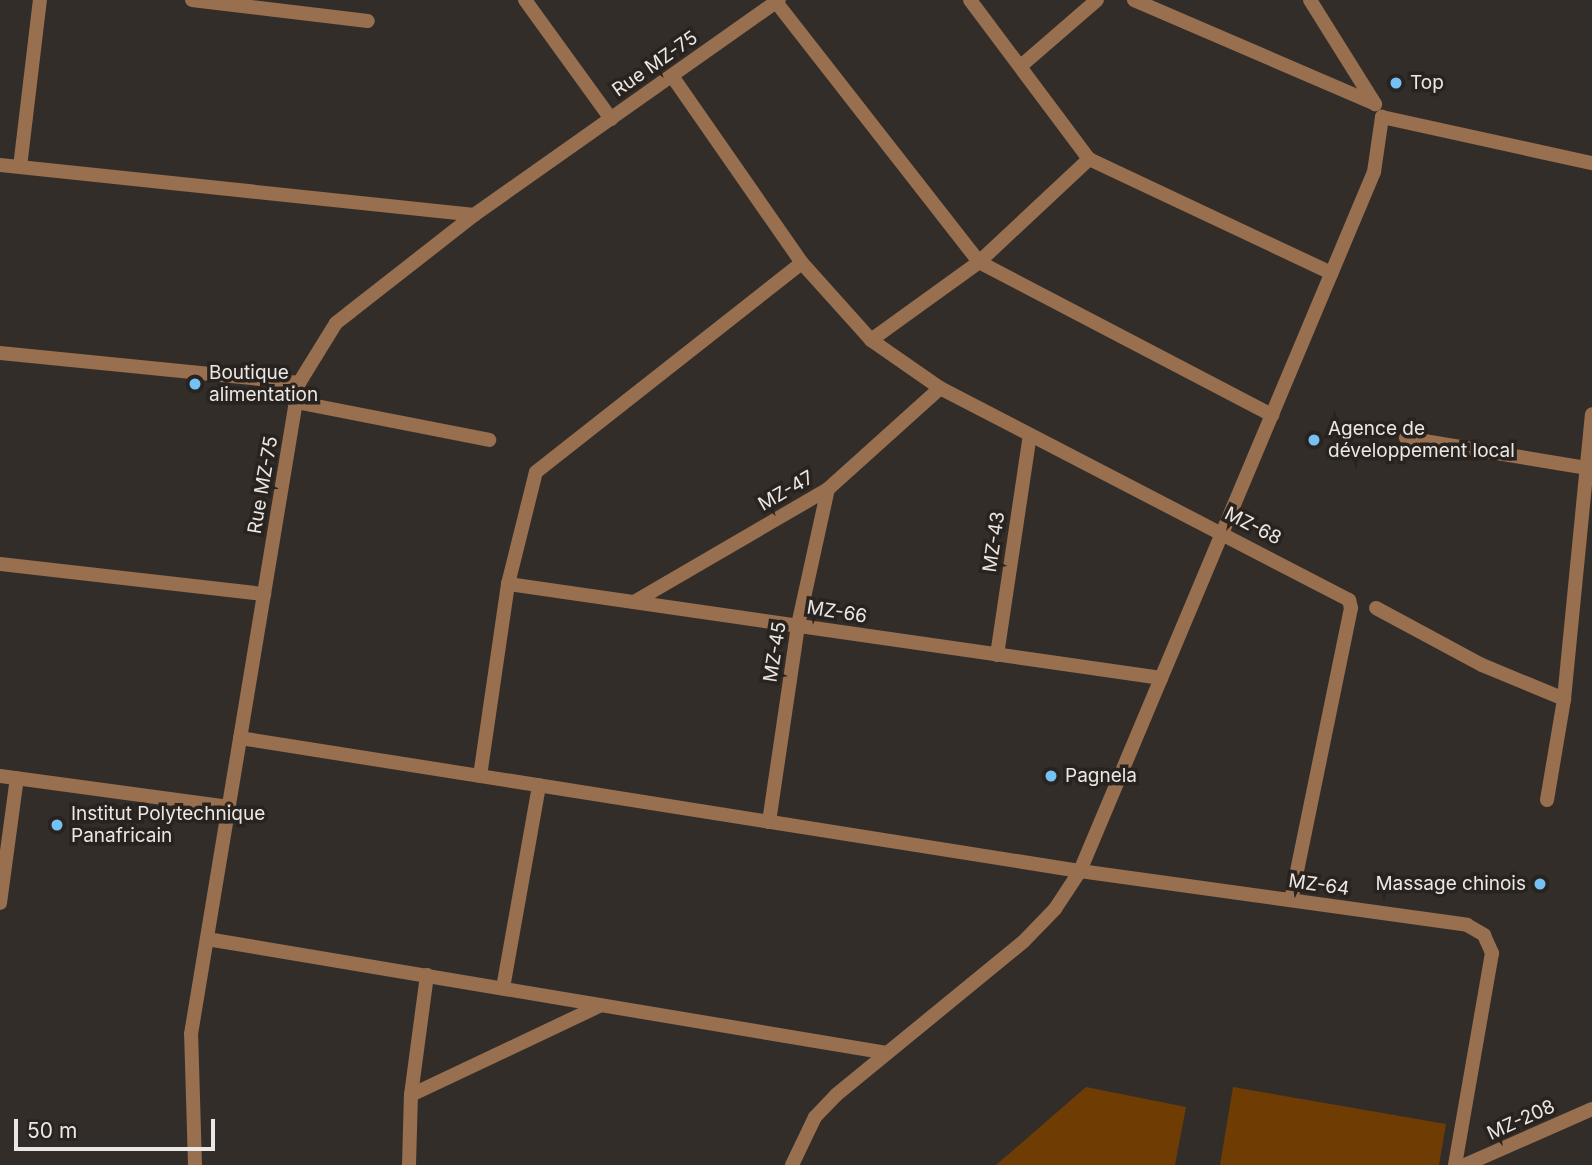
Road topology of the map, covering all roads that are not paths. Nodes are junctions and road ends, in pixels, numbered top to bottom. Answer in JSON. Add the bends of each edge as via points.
{"nodes":[{"id":1,"x":40,"y":0,"type":"edge"},
{"id":2,"x":192,"y":0,"type":"edge"},
{"id":3,"x":525,"y":0,"type":"edge"},
{"id":4,"x":970,"y":0,"type":"edge"},
{"id":5,"x":1097,"y":0,"type":"edge"},
{"id":6,"x":1134,"y":0,"type":"edge"},
{"id":7,"x":1310,"y":0,"type":"edge"},
{"id":8,"x":777,"y":1,"type":"edge"},
{"id":9,"x":368,"y":21,"type":"dead end"},
{"id":10,"x":1022,"y":65,"type":"junction"},
{"id":11,"x":672,"y":76,"type":"junction"},
{"id":12,"x":1379,"y":111,"type":"junction"},
{"id":13,"x":611,"y":119,"type":"junction"},
{"id":14,"x":1089,"y":159,"type":"junction"},
{"id":15,"x":1592,"y":163,"type":"edge"},
{"id":16,"x":0,"y":165,"type":"edge"},
{"id":17,"x":20,"y":167,"type":"junction"},
{"id":18,"x":474,"y":215,"type":"junction"},
{"id":19,"x":979,"y":262,"type":"junction"},
{"id":20,"x":802,"y":263,"type":"junction"},
{"id":21,"x":1331,"y":273,"type":"junction"},
{"id":22,"x":871,"y":340,"type":"junction"},
{"id":23,"x":0,"y":353,"type":"edge"},
{"id":24,"x":299,"y":383,"type":"junction"},
{"id":25,"x":940,"y":388,"type":"junction"},
{"id":26,"x":296,"y":402,"type":"junction"},
{"id":27,"x":1592,"y":414,"type":"edge"},
{"id":28,"x":1272,"y":415,"type":"junction"},
{"id":29,"x":1030,"y":435,"type":"junction"},
{"id":30,"x":1406,"y":439,"type":"dead end"},
{"id":31,"x":489,"y":440,"type":"dead end"},
{"id":32,"x":1588,"y":468,"type":"junction"},
{"id":33,"x":828,"y":489,"type":"junction"},
{"id":34,"x":1223,"y":532,"type":"junction"},
{"id":35,"x":0,"y":564,"type":"edge"},
{"id":36,"x":508,"y":584,"type":"junction"},
{"id":37,"x":264,"y":594,"type":"junction"},
{"id":38,"x":634,"y":602,"type":"junction"},
{"id":39,"x":1376,"y":608,"type":"dead end"},
{"id":40,"x":797,"y":625,"type":"junction"},
{"id":41,"x":997,"y":655,"type":"junction"},
{"id":42,"x":1161,"y":678,"type":"junction"},
{"id":43,"x":1563,"y":699,"type":"junction"},
{"id":44,"x":240,"y":738,"type":"junction"},
{"id":45,"x":0,"y":776,"type":"edge"},
{"id":46,"x":480,"y":776,"type":"junction"},
{"id":47,"x":17,"y":778,"type":"junction"},
{"id":48,"x":539,"y":785,"type":"junction"},
{"id":49,"x":1547,"y":800,"type":"dead end"},
{"id":50,"x":229,"y":807,"type":"junction"},
{"id":51,"x":769,"y":822,"type":"junction"},
{"id":52,"x":1080,"y":871,"type":"junction"},
{"id":53,"x":1291,"y":900,"type":"junction"},
{"id":54,"x":0,"y":903,"type":"edge"},
{"id":55,"x":207,"y":939,"type":"junction"},
{"id":56,"x":427,"y":975,"type":"junction"},
{"id":57,"x":503,"y":988,"type":"junction"},
{"id":58,"x":601,"y":1004,"type":"junction"},
{"id":59,"x":887,"y":1052,"type":"junction"},
{"id":60,"x":411,"y":1095,"type":"junction"},
{"id":61,"x":1592,"y":1110,"type":"edge"},
{"id":62,"x":195,"y":1165,"type":"edge"},
{"id":63,"x":409,"y":1165,"type":"edge"},
{"id":64,"x":792,"y":1165,"type":"edge"},
{"id":65,"x":1455,"y":1165,"type":"edge"},
{"id":66,"x":1465,"y":1165,"type":"edge"}],
"edges":[{"from":1,"to":17,"type":"street"},
{"from":2,"to":9,"type":"street"},
{"from":3,"to":13,"type":"street"},
{"from":4,"to":10,"type":"street"},
{"from":5,"to":10,"type":"street"},
{"from":6,"to":12,"type":"street"},
{"from":7,"to":12,"type":"street"},
{"from":8,"to":11,"type":"street","name":"Rue MZ-75"},
{"from":8,"to":19,"type":"street"},
{"from":10,"to":14,"type":"street"},
{"from":11,"to":13,"type":"street","name":"Rue MZ-75"},
{"from":11,"to":20,"type":"street","name":"MZ-68"},
{"from":12,"to":15,"type":"street"},
{"from":12,"to":21,"type":"street","via":[[1374,172]]},
{"from":13,"to":18,"type":"street","name":"Rue MZ-75"},
{"from":14,"to":19,"type":"street"},
{"from":14,"to":21,"type":"street"},
{"from":16,"to":17,"type":"street"},
{"from":17,"to":18,"type":"street"},
{"from":18,"to":24,"type":"street","name":"Rue MZ-75","via":[[337,323]]},
{"from":19,"to":22,"type":"street"},
{"from":19,"to":28,"type":"street"},
{"from":20,"to":22,"type":"street","name":"MZ-68"},
{"from":20,"to":36,"type":"street","via":[[537,472]]},
{"from":21,"to":28,"type":"street"},
{"from":22,"to":25,"type":"street","name":"MZ-68"},
{"from":23,"to":24,"type":"street"},
{"from":24,"to":26,"type":"street","name":"Rue MZ-75"},
{"from":25,"to":29,"type":"street","name":"MZ-68"},
{"from":25,"to":33,"type":"street","name":"MZ-47"},
{"from":26,"to":31,"type":"street"},
{"from":26,"to":37,"type":"street","name":"Rue MZ-75"},
{"from":27,"to":32,"type":"street"},
{"from":28,"to":34,"type":"street"},
{"from":29,"to":34,"type":"street","name":"MZ-68"},
{"from":29,"to":41,"type":"street","name":"MZ-43"},
{"from":30,"to":32,"type":"street"},
{"from":32,"to":43,"type":"street"},
{"from":33,"to":38,"type":"street","name":"MZ-47"},
{"from":33,"to":40,"type":"street","name":"MZ-45"},
{"from":34,"to":42,"type":"street"},
{"from":34,"to":53,"type":"street","name":"MZ-68","via":[[1343,595],[1351,608]]},
{"from":35,"to":37,"type":"street"},
{"from":36,"to":38,"type":"street","name":"MZ-66"},
{"from":36,"to":46,"type":"street"},
{"from":37,"to":44,"type":"street","name":"Rue MZ-75"},
{"from":38,"to":40,"type":"street","name":"MZ-66"},
{"from":39,"to":43,"type":"street","via":[[1482,665]]},
{"from":40,"to":41,"type":"street","name":"MZ-66"},
{"from":40,"to":51,"type":"street","name":"MZ-45"},
{"from":41,"to":42,"type":"street","name":"MZ-66"},
{"from":42,"to":52,"type":"street"},
{"from":43,"to":49,"type":"street"},
{"from":44,"to":46,"type":"street","name":"MZ-64"},
{"from":44,"to":50,"type":"street","name":"Rue MZ-75"},
{"from":45,"to":47,"type":"street"},
{"from":46,"to":48,"type":"street","name":"MZ-64"},
{"from":47,"to":50,"type":"street"},
{"from":47,"to":54,"type":"street"},
{"from":48,"to":51,"type":"street","name":"MZ-64"},
{"from":48,"to":57,"type":"street"},
{"from":50,"to":55,"type":"street","name":"Rue MZ-75"},
{"from":51,"to":52,"type":"street","name":"MZ-64"},
{"from":52,"to":53,"type":"street","name":"MZ-64"},
{"from":52,"to":59,"type":"street","via":[[1055,909],[1024,941]]},
{"from":53,"to":65,"type":"street","name":"MZ-64","via":[[1466,925],[1484,935],[1492,953]]},
{"from":55,"to":56,"type":"street"},
{"from":55,"to":62,"type":"street","name":"Rue MZ-75","via":[[191,1034]]},
{"from":56,"to":57,"type":"street"},
{"from":56,"to":60,"type":"street"},
{"from":57,"to":58,"type":"street"},
{"from":58,"to":59,"type":"street"},
{"from":58,"to":60,"type":"street"},
{"from":59,"to":64,"type":"street","via":[[815,1117]]},
{"from":60,"to":63,"type":"street"},
{"from":61,"to":66,"type":"street","name":"MZ-208"}]}
